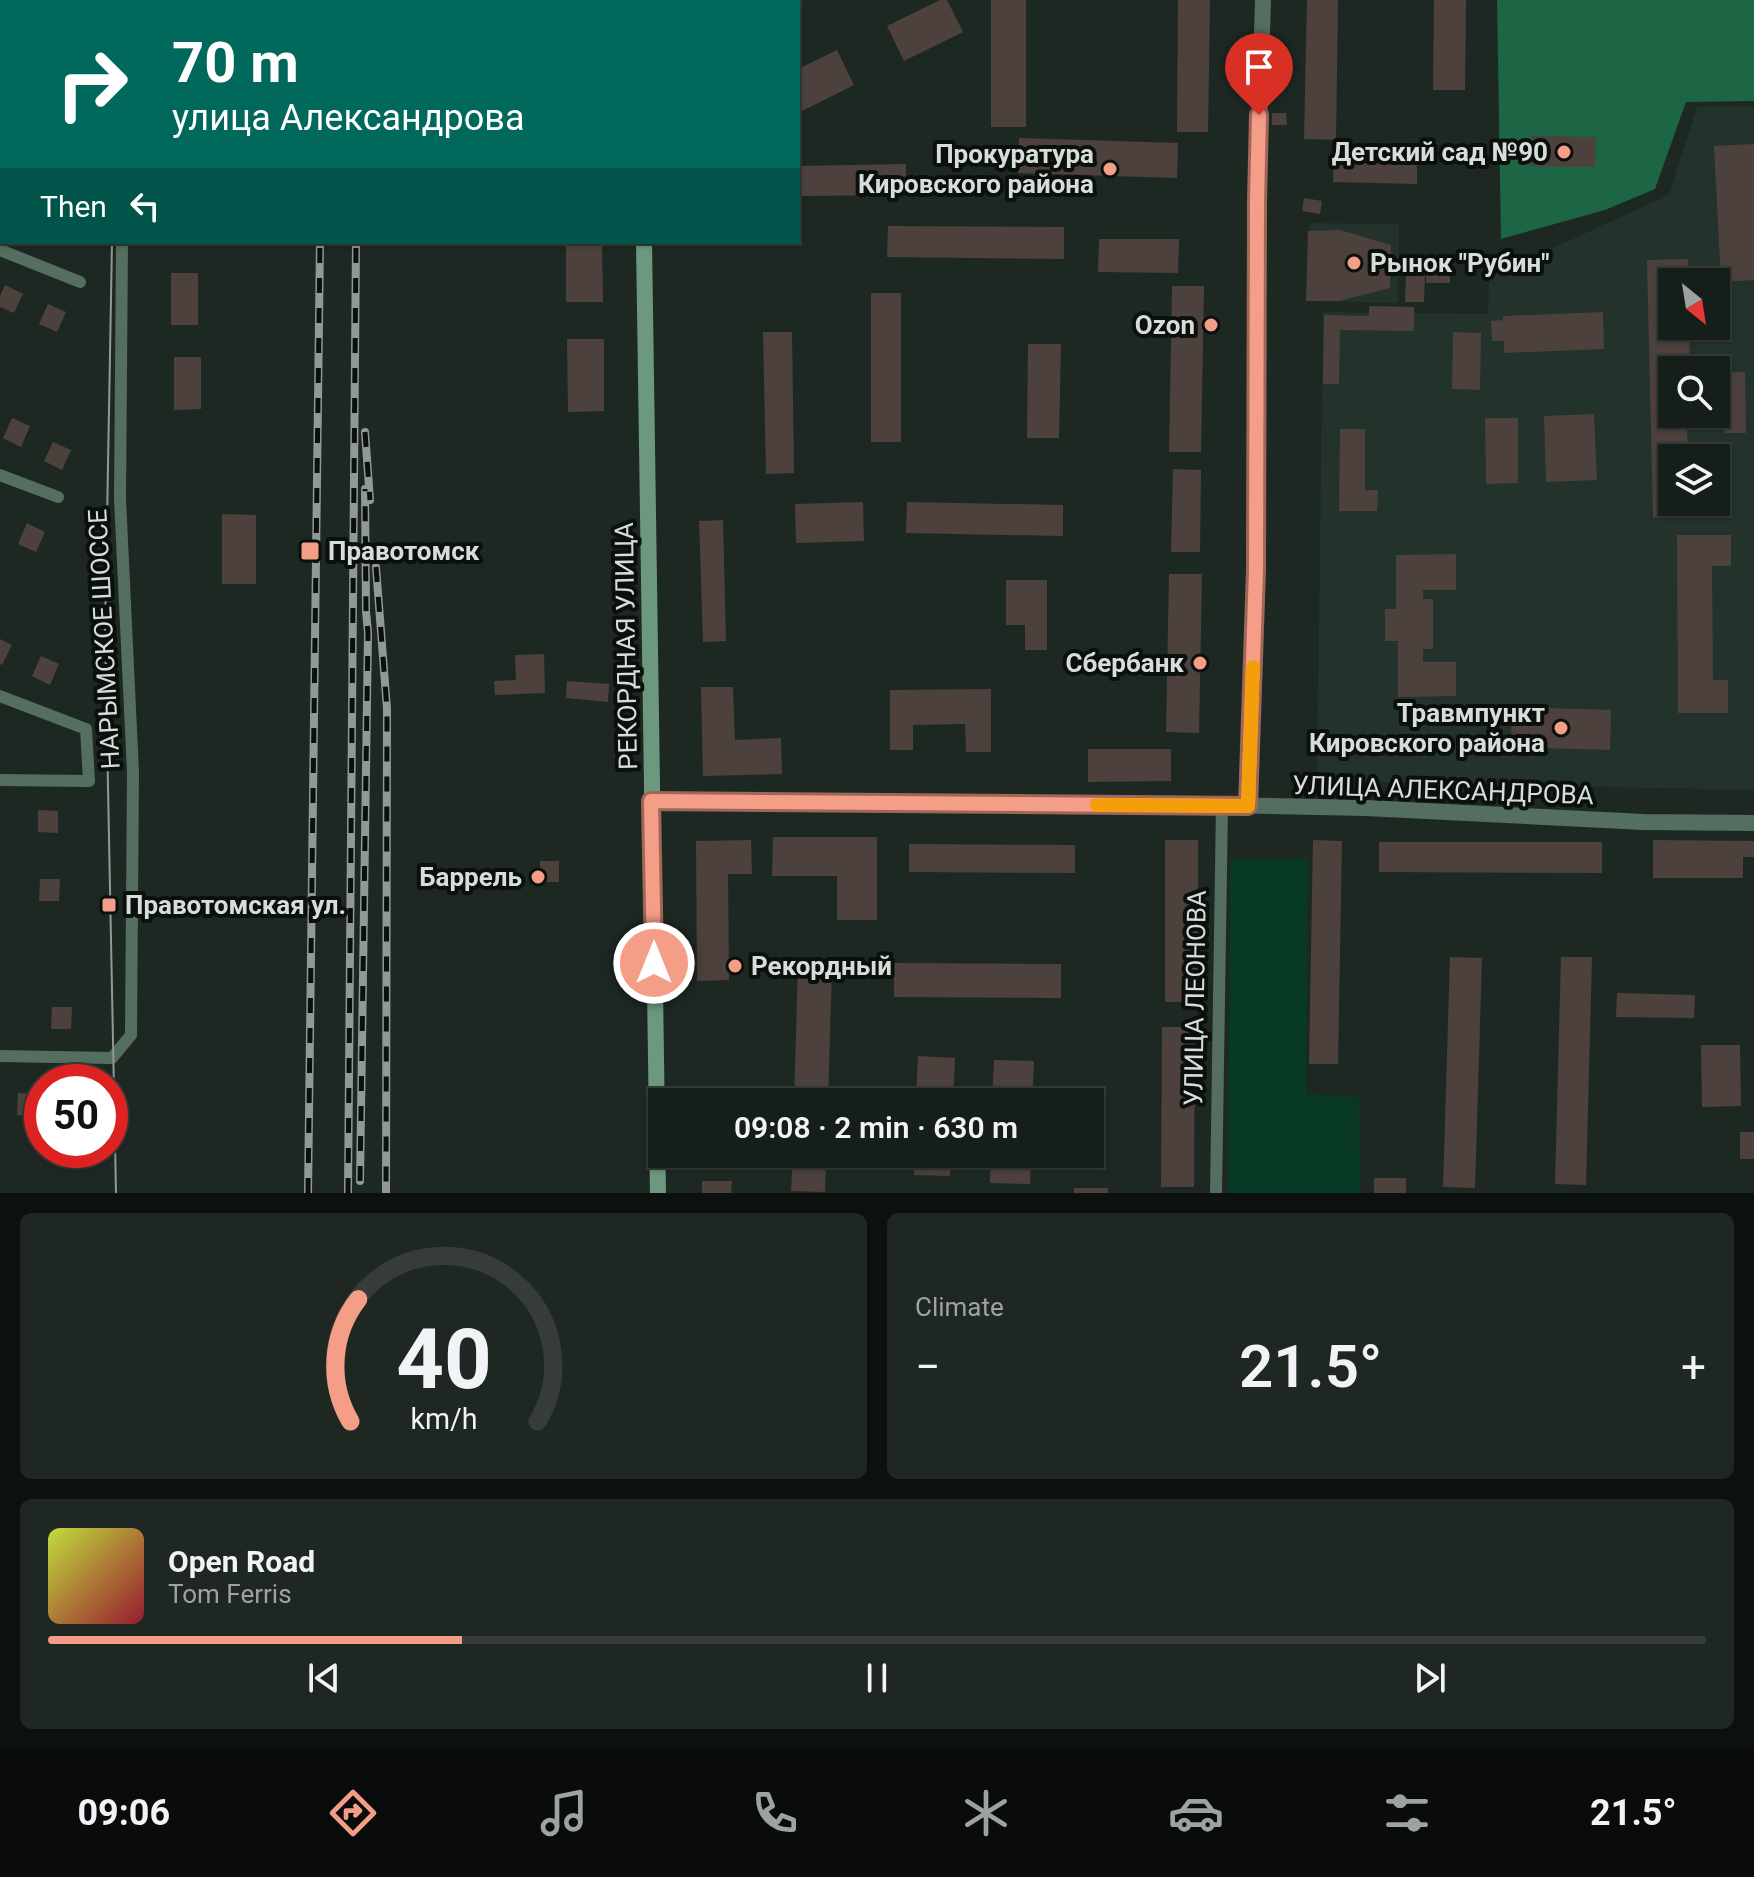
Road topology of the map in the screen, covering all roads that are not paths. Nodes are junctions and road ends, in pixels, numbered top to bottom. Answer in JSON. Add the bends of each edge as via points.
{"nodes":[{"id":1,"x":1263,"y":0,"type":"edge"},
{"id":2,"x":122,"y":244,"type":"edge"},
{"id":3,"x":644,"y":244,"type":"edge"},
{"id":4,"x":0,"y":250,"type":"edge"},
{"id":5,"x":80,"y":282,"type":"dead end"},
{"id":6,"x":0,"y":475,"type":"edge"},
{"id":7,"x":58,"y":497,"type":"dead end"},
{"id":8,"x":0,"y":696,"type":"edge"},
{"id":9,"x":0,"y":780,"type":"edge"},
{"id":10,"x":651,"y":801,"type":"junction"},
{"id":11,"x":1222,"y":805,"type":"junction"},
{"id":12,"x":1248,"y":806,"type":"junction"},
{"id":13,"x":1754,"y":823,"type":"edge"},
{"id":14,"x":0,"y":1056,"type":"edge"},
{"id":15,"x":658,"y":1193,"type":"edge"},
{"id":16,"x":1216,"y":1193,"type":"edge"}],
"edges":[{"from":1,"to":12,"type":"street"},
{"from":2,"to":14,"type":"street","name":"НАРЫМСКОЕ ШОССЕ","via":[[120,499],[133,772],[131,1035],[112,1058]]},
{"from":3,"to":10,"type":"main road","name":"РЕКОРДНАЯ УЛИЦА"},
{"from":4,"to":5,"type":"street"},
{"from":6,"to":7,"type":"street"},
{"from":8,"to":9,"type":"street","via":[[86,729],[89,781]]},
{"from":10,"to":11,"type":"street","name":"УЛИЦА АЛЕКСАНДРОВА"},
{"from":10,"to":15,"type":"main road","name":"РЕКОРДНАЯ УЛИЦА"},
{"from":11,"to":12,"type":"street","name":"УЛИЦА АЛЕКСАНДРОВА"},
{"from":11,"to":16,"type":"street","name":"УЛИЦА ЛЕОНОВА"},
{"from":12,"to":13,"type":"street","name":"УЛИЦА АЛЕКСАНДРОВА"}]}
